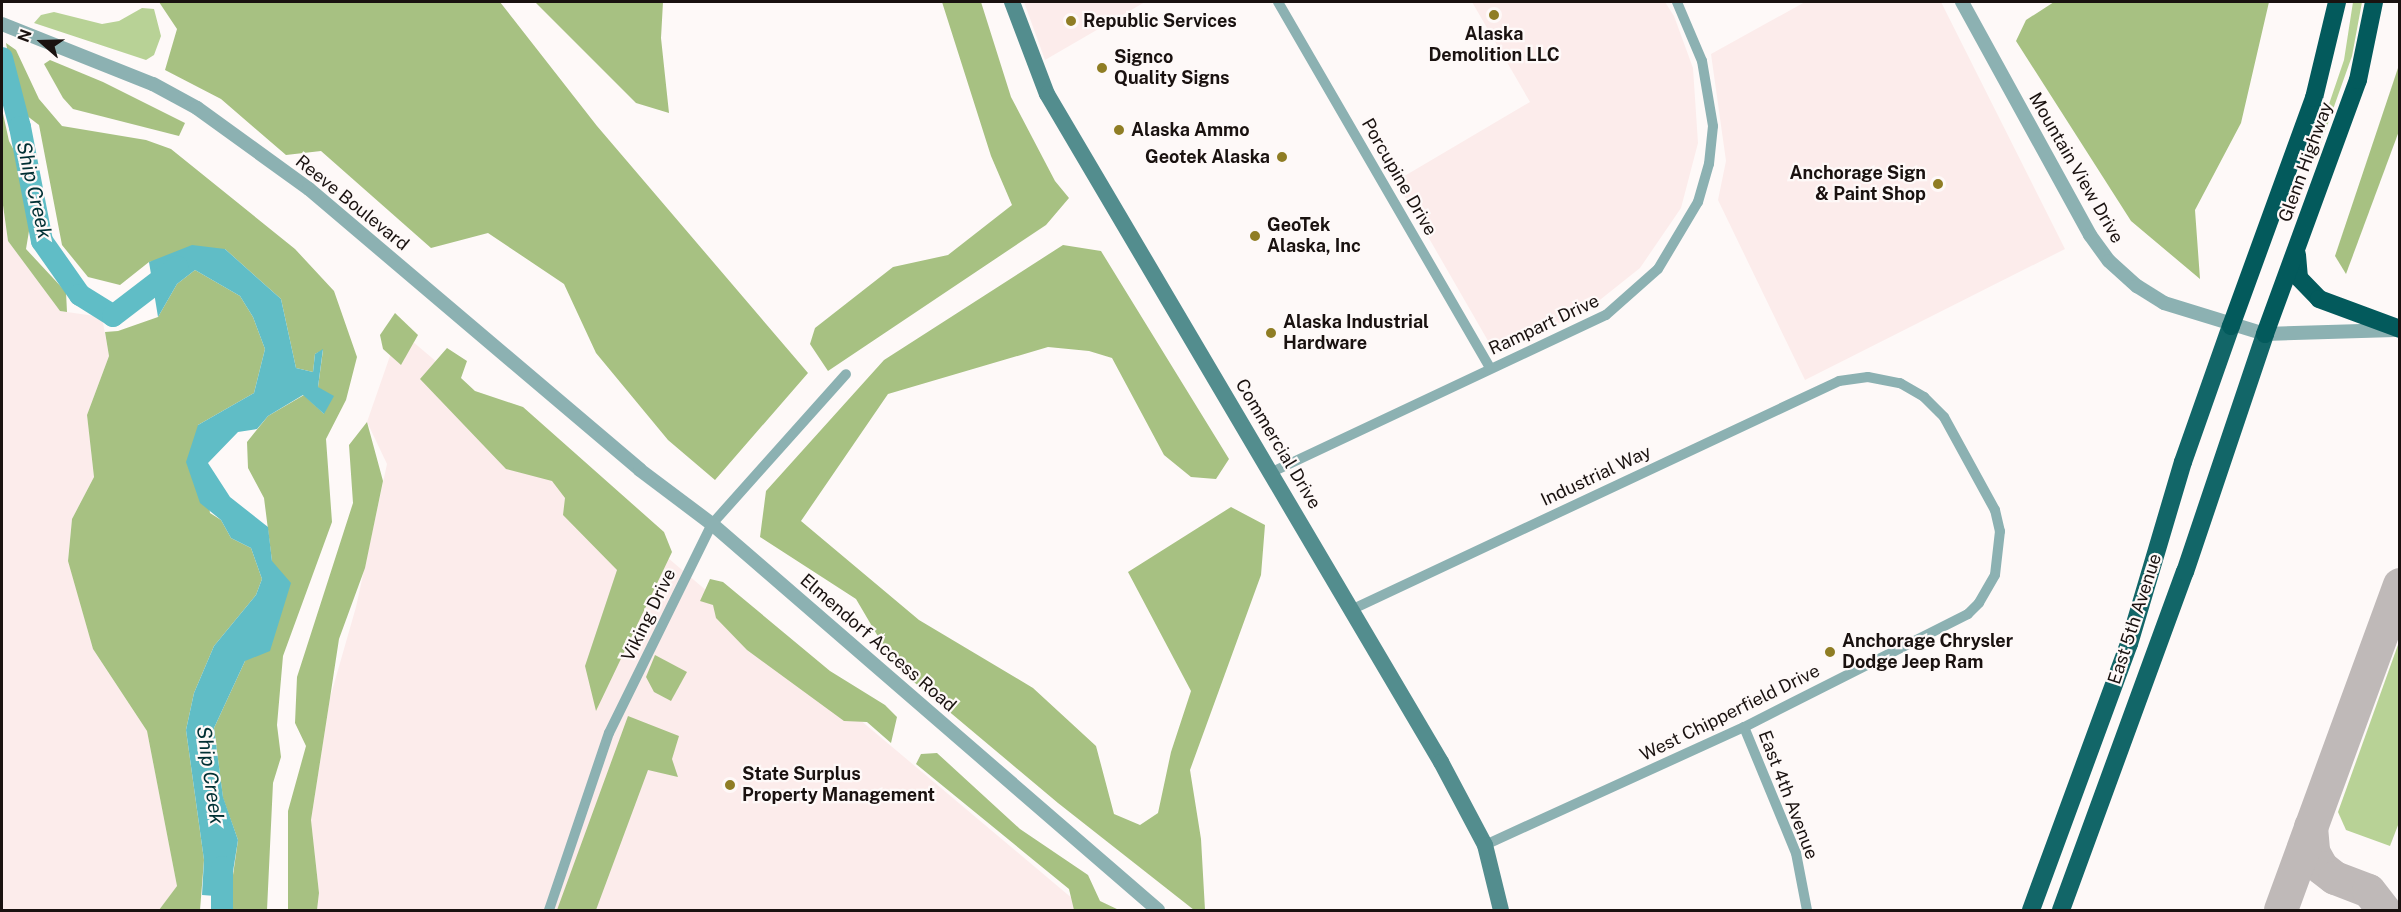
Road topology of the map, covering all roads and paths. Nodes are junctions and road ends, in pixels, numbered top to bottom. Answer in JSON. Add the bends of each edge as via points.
{"nodes":[{"id":1,"x":1012,"y":2,"type":"edge"},
{"id":2,"x":1278,"y":2,"type":"edge"},
{"id":3,"x":1677,"y":2,"type":"edge"},
{"id":4,"x":1962,"y":2,"type":"edge"},
{"id":5,"x":2337,"y":2,"type":"edge"},
{"id":6,"x":2374,"y":2,"type":"edge"},
{"id":7,"x":2,"y":24,"type":"edge"},
{"id":8,"x":2298,"y":246,"type":"junction"},
{"id":9,"x":2231,"y":326,"type":"junction"},
{"id":10,"x":2400,"y":329,"type":"edge"},
{"id":11,"x":2265,"y":334,"type":"junction"},
{"id":12,"x":1490,"y":368,"type":"junction"},
{"id":13,"x":846,"y":374,"type":"dead end"},
{"id":14,"x":640,"y":471,"type":"joint"},
{"id":15,"x":1272,"y":472,"type":"junction"},
{"id":16,"x":712,"y":524,"type":"junction"},
{"id":17,"x":2001,"y":531,"type":"joint"},
{"id":18,"x":1353,"y":609,"type":"junction"},
{"id":19,"x":1744,"y":727,"type":"junction"},
{"id":20,"x":1485,"y":845,"type":"junction"},
{"id":21,"x":549,"y":910,"type":"edge"},
{"id":22,"x":1158,"y":910,"type":"edge"},
{"id":23,"x":1502,"y":910,"type":"edge"},
{"id":24,"x":1808,"y":910,"type":"edge"},
{"id":25,"x":2031,"y":910,"type":"edge"},
{"id":26,"x":2061,"y":910,"type":"edge"}],
"edges":[{"from":1,"to":15,"type":"main road","name":"Commercial Drive","via":[[1047,94]]},
{"from":2,"to":12,"type":"street","name":"Porcupine Drive"},
{"from":3,"to":12,"type":"street","name":"Rampart Drive","via":[[1702,60],[1713,126],[1709,164],[1698,202],[1658,269],[1606,315]]},
{"from":4,"to":9,"type":"street","name":"Mountain View Drive","via":[[2090,235],[2109,261],[2164,303]]},
{"from":5,"to":9,"type":"highway","name":"Glenn Highway","via":[[2314,98]]},
{"from":6,"to":8,"type":"highway","name":"Glenn Highway","via":[[2358,80]]},
{"from":7,"to":14,"type":"street","name":"Reeve Boulevard","via":[[153,84],[197,108],[309,189]]},
{"from":8,"to":10,"type":"highway","via":[[2299,279],[2319,299]]},
{"from":8,"to":11,"type":"highway","name":"Glenn Highway"},
{"from":9,"to":11,"type":"street","name":"Mountain View Drive"},
{"from":9,"to":25,"type":"highway","name":"East 5th Avenue","via":[[2183,462],[2129,644]]},
{"from":10,"to":11,"type":"street","name":"Mountain View Drive"},
{"from":11,"to":26,"type":"highway","name":"East 5th Avenue","via":[[2185,572]]},
{"from":12,"to":15,"type":"street","name":"Rampart Drive"},
{"from":13,"to":16,"type":"street","name":"Viking Drive"},
{"from":14,"to":16,"type":"street","name":"Elmendorf Access Road"},
{"from":15,"to":18,"type":"main road","name":"Commercial Drive"},
{"from":16,"to":21,"type":"street","name":"Viking Drive","via":[[609,733]]},
{"from":16,"to":22,"type":"street","name":"Elmendorf Access Road"},
{"from":17,"to":18,"type":"street","name":"Industrial Way","via":[[1995,510],[1935,406],[1900,383],[1855,377],[1772,411]]},
{"from":17,"to":19,"type":"street","name":"West Chipperfield Drive","via":[[1995,575],[1968,614]]},
{"from":18,"to":20,"type":"main road","name":"Commercial Drive"},
{"from":19,"to":20,"type":"street","name":"West Chipperfield Drive"},
{"from":19,"to":24,"type":"street","name":"East 4th Avenue","via":[[1796,853]]},
{"from":20,"to":23,"type":"main road","name":"Commercial Drive"}]}
